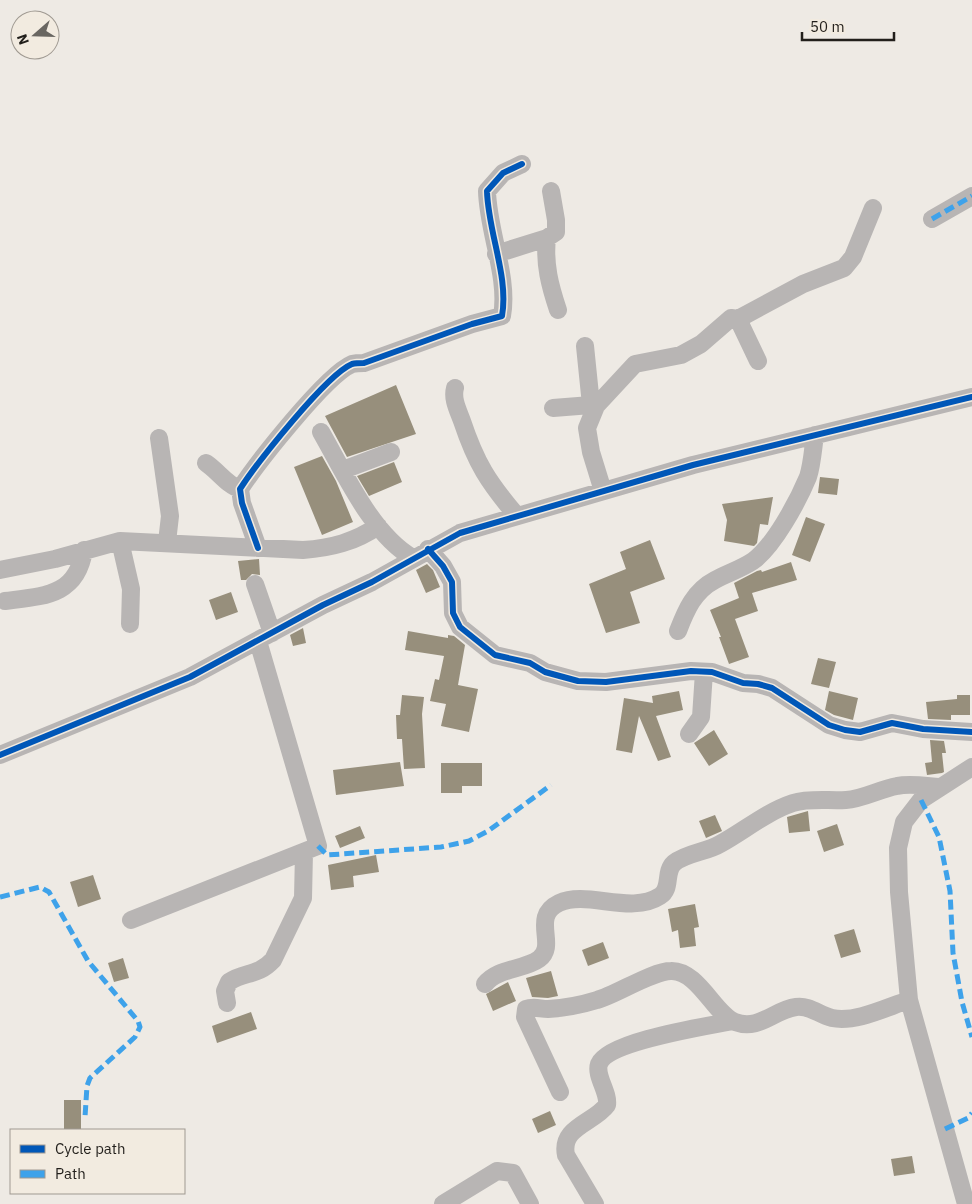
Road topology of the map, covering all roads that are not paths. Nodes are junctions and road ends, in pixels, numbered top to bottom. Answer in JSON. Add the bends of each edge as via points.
{"nodes":[{"id":1,"x":522,"y":164,"type":"dead end"},
{"id":2,"x":551,"y":191,"type":"dead end"},
{"id":3,"x":972,"y":196,"type":"edge"},
{"id":4,"x":873,"y":208,"type":"dead end"},
{"id":5,"x":932,"y":219,"type":"dead end"},
{"id":6,"x":547,"y":238,"type":"junction"},
{"id":7,"x":496,"y":254,"type":"junction"},
{"id":8,"x":558,"y":310,"type":"dead end"},
{"id":9,"x":738,"y":319,"type":"junction"},
{"id":10,"x":585,"y":346,"type":"dead end"},
{"id":11,"x":758,"y":360,"type":"dead end"},
{"id":12,"x":455,"y":388,"type":"dead end"},
{"id":13,"x":972,"y":397,"type":"edge"},
{"id":14,"x":553,"y":408,"type":"dead end"},
{"id":15,"x":596,"y":408,"type":"junction"},
{"id":16,"x":321,"y":432,"type":"dead end"},
{"id":17,"x":815,"y":435,"type":"junction"},
{"id":18,"x":159,"y":438,"type":"dead end"},
{"id":19,"x":391,"y":452,"type":"dead end"},
{"id":20,"x":206,"y":463,"type":"dead end"},
{"id":21,"x":342,"y":470,"type":"junction"},
{"id":22,"x":240,"y":489,"type":"junction"},
{"id":23,"x":603,"y":491,"type":"junction"},
{"id":24,"x":517,"y":516,"type":"junction"},
{"id":25,"x":378,"y":526,"type":"junction"},
{"id":26,"x":120,"y":541,"type":"junction"},
{"id":27,"x":167,"y":542,"type":"junction"},
{"id":28,"x":258,"y":548,"type":"junction"},
{"id":29,"x":428,"y":549,"type":"junction"},
{"id":30,"x":84,"y":550,"type":"junction"},
{"id":31,"x":413,"y":558,"type":"junction"},
{"id":32,"x":0,"y":570,"type":"edge"},
{"id":33,"x":256,"y":584,"type":"dead end"},
{"id":34,"x":6,"y":601,"type":"dead end"},
{"id":35,"x":130,"y":624,"type":"dead end"},
{"id":36,"x":678,"y":631,"type":"dead end"},
{"id":37,"x":265,"y":637,"type":"junction"},
{"id":38,"x":704,"y":672,"type":"junction"},
{"id":39,"x":972,"y":732,"type":"edge"},
{"id":40,"x":689,"y":734,"type":"dead end"},
{"id":41,"x":0,"y":755,"type":"edge"},
{"id":42,"x":972,"y":767,"type":"edge"},
{"id":43,"x":939,"y":787,"type":"junction"},
{"id":44,"x":304,"y":852,"type":"junction"},
{"id":45,"x":131,"y":920,"type":"dead end"},
{"id":46,"x":485,"y":984,"type":"dead end"},
{"id":47,"x":909,"y":1000,"type":"junction"},
{"id":48,"x":227,"y":1003,"type":"dead end"},
{"id":49,"x":733,"y":1021,"type":"junction"},
{"id":50,"x":560,"y":1092,"type":"dead end"},
{"id":51,"x":443,"y":1204,"type":"edge"},
{"id":52,"x":530,"y":1204,"type":"edge"},
{"id":53,"x":595,"y":1204,"type":"edge"},
{"id":54,"x":966,"y":1204,"type":"edge"}],
"edges":[{"from":1,"to":7,"type":"street","via":[[503,173],[487,191]]},
{"from":2,"to":6,"type":"street","via":[[556,232]]},
{"from":3,"to":5,"type":"street"},
{"from":4,"to":9,"type":"street","via":[[853,256],[844,268],[803,284]]},
{"from":6,"to":7,"type":"street"},
{"from":6,"to":8,"type":"street","via":[[549,282]]},
{"from":7,"to":22,"type":"street","via":[[503,290],[502,316],[364,363],[352,364],[337,375],[280,435]]},
{"from":9,"to":11,"type":"street"},
{"from":9,"to":15,"type":"street","via":[[731,318],[701,344],[681,356],[636,364]]},
{"from":10,"to":15,"type":"street","via":[[590,395]]},
{"from":12,"to":24,"type":"street","via":[[453,394],[457,408],[476,460]]},
{"from":13,"to":17,"type":"street"},
{"from":14,"to":15,"type":"street","via":[[591,405]]},
{"from":15,"to":23,"type":"street","via":[[587,428]]},
{"from":16,"to":21,"type":"street"},
{"from":17,"to":23,"type":"street"},
{"from":17,"to":36,"type":"street","via":[[808,476],[765,549],[755,560],[714,580],[695,595]]},
{"from":18,"to":27,"type":"street","via":[[170,516]]},
{"from":19,"to":21,"type":"street"},
{"from":20,"to":22,"type":"street","via":[[222,474],[231,486]]},
{"from":21,"to":25,"type":"street"},
{"from":22,"to":28,"type":"street"},
{"from":23,"to":24,"type":"street"},
{"from":24,"to":29,"type":"street","via":[[460,533]]},
{"from":25,"to":28,"type":"street","via":[[364,536],[324,549]]},
{"from":25,"to":31,"type":"street","via":[[402,552]]},
{"from":26,"to":27,"type":"street"},
{"from":26,"to":30,"type":"street"},
{"from":26,"to":35,"type":"street","via":[[131,589]]},
{"from":27,"to":28,"type":"street"},
{"from":29,"to":31,"type":"street"},
{"from":29,"to":38,"type":"street","via":[[452,582],[453,614],[460,628],[495,655],[530,663],[545,672],[578,681],[606,682]]},
{"from":30,"to":32,"type":"street"},
{"from":30,"to":34,"type":"street","via":[[77,576],[71,582],[55,592]]},
{"from":31,"to":37,"type":"street"},
{"from":33,"to":37,"type":"street"},
{"from":37,"to":41,"type":"street","via":[[190,677]]},
{"from":37,"to":44,"type":"street","via":[[318,846]]},
{"from":38,"to":39,"type":"street","via":[[772,688],[828,726],[845,730],[860,732],[892,723]]},
{"from":38,"to":40,"type":"street","via":[[701,717]]},
{"from":42,"to":43,"type":"street"},
{"from":43,"to":46,"type":"street","via":[[900,785],[847,800],[794,803],[720,844],[675,862],[668,872],[665,891],[660,896],[641,902],[612,904],[576,900],[560,902],[545,917],[545,952],[540,958],[495,976]]},
{"from":43,"to":47,"type":"street","via":[[921,800],[904,822],[898,848]]},
{"from":44,"to":45,"type":"street"},
{"from":44,"to":48,"type":"street","via":[[301,906],[273,960],[262,970],[229,982],[225,991]]},
{"from":47,"to":49,"type":"street","via":[[844,1019],[831,1018],[806,1007],[795,1007],[753,1024]]},
{"from":47,"to":54,"type":"street"},
{"from":49,"to":50,"type":"street","via":[[693,980],[670,970],[599,1000],[526,1009],[525,1017]]},
{"from":49,"to":53,"type":"street","via":[[662,1034],[618,1049],[603,1058],[599,1071],[607,1105],[571,1132],[565,1148]]},
{"from":51,"to":52,"type":"street","via":[[497,1171],[505,1170],[513,1173]]}]}
